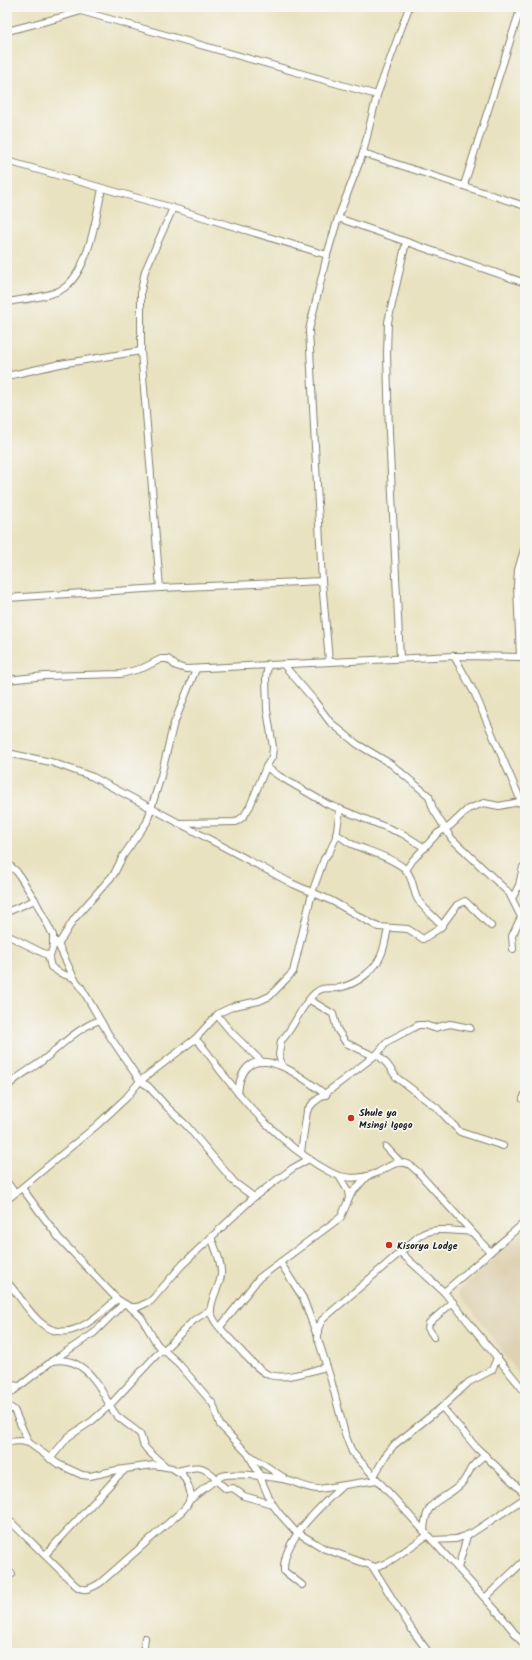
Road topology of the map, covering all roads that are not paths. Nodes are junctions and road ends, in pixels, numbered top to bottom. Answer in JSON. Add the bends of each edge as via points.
{"nodes":[{"id":1,"x":409,"y":7,"type":"edge"},
{"id":2,"x":521,"y":7,"type":"edge"},
{"id":3,"x":82,"y":9,"type":"edge"},
{"id":4,"x":7,"y":30,"type":"edge"},
{"id":5,"x":377,"y":95,"type":"junction"},
{"id":6,"x":363,"y":153,"type":"junction"},
{"id":7,"x":7,"y":161,"type":"edge"},
{"id":8,"x":464,"y":185,"type":"junction"},
{"id":9,"x":102,"y":189,"type":"junction"},
{"id":10,"x":525,"y":206,"type":"edge"},
{"id":11,"x":173,"y":208,"type":"junction"},
{"id":12,"x":338,"y":218,"type":"junction"},
{"id":13,"x":406,"y":242,"type":"junction"},
{"id":14,"x":327,"y":255,"type":"junction"},
{"id":15,"x":525,"y":283,"type":"edge"},
{"id":16,"x":7,"y":302,"type":"edge"},
{"id":17,"x":141,"y":351,"type":"junction"},
{"id":18,"x":7,"y":376,"type":"edge"},
{"id":19,"x":525,"y":546,"type":"edge"},
{"id":20,"x":322,"y":581,"type":"junction"},
{"id":21,"x":160,"y":588,"type":"junction"},
{"id":22,"x":7,"y":598,"type":"edge"},
{"id":23,"x":454,"y":656,"type":"junction"},
{"id":24,"x":523,"y":657,"type":"edge"},
{"id":25,"x":400,"y":658,"type":"junction"},
{"id":26,"x":329,"y":661,"type":"junction"},
{"id":27,"x":268,"y":664,"type":"junction"},
{"id":28,"x":283,"y":664,"type":"junction"},
{"id":29,"x":196,"y":669,"type":"junction"},
{"id":30,"x":7,"y":680,"type":"edge"},
{"id":31,"x":7,"y":753,"type":"edge"},
{"id":32,"x":266,"y":767,"type":"junction"},
{"id":33,"x":523,"y":801,"type":"edge"},
{"id":34,"x":340,"y":809,"type":"junction"},
{"id":35,"x":152,"y":810,"type":"junction"},
{"id":36,"x":176,"y":823,"type":"junction"},
{"id":37,"x":446,"y":829,"type":"junction"},
{"id":38,"x":336,"y":834,"type":"junction"},
{"id":39,"x":425,"y":848,"type":"junction"},
{"id":40,"x":7,"y":863,"type":"edge"},
{"id":41,"x":525,"y":865,"type":"edge"},
{"id":42,"x":406,"y":870,"type":"junction"},
{"id":43,"x":312,"y":892,"type":"junction"},
{"id":44,"x":512,"y":897,"type":"junction"},
{"id":45,"x":35,"y":900,"type":"junction"},
{"id":46,"x":7,"y":912,"type":"edge"},
{"id":47,"x":442,"y":926,"type":"junction"},
{"id":48,"x":491,"y":926,"type":"dead end"},
{"id":49,"x":388,"y":929,"type":"junction"},
{"id":50,"x":7,"y":935,"type":"edge"},
{"id":51,"x":53,"y":935,"type":"junction"},
{"id":52,"x":58,"y":945,"type":"junction"},
{"id":53,"x":513,"y":949,"type":"dead end"},
{"id":54,"x":50,"y":956,"type":"junction"},
{"id":55,"x":74,"y":978,"type":"junction"},
{"id":56,"x":310,"y":1000,"type":"junction"},
{"id":57,"x":217,"y":1015,"type":"junction"},
{"id":58,"x":100,"y":1020,"type":"junction"},
{"id":59,"x":470,"y":1028,"type":"dead end"},
{"id":60,"x":194,"y":1039,"type":"junction"},
{"id":61,"x":279,"y":1055,"type":"junction"},
{"id":62,"x":375,"y":1055,"type":"junction"},
{"id":63,"x":262,"y":1062,"type":"junction"},
{"id":64,"x":271,"y":1063,"type":"junction"},
{"id":65,"x":282,"y":1066,"type":"junction"},
{"id":66,"x":140,"y":1081,"type":"junction"},
{"id":67,"x":7,"y":1087,"type":"edge"},
{"id":68,"x":238,"y":1093,"type":"junction"},
{"id":69,"x":326,"y":1095,"type":"junction"},
{"id":70,"x":503,"y":1146,"type":"dead end"},
{"id":71,"x":386,"y":1147,"type":"dead end"},
{"id":72,"x":301,"y":1152,"type":"junction"},
{"id":73,"x":309,"y":1159,"type":"junction"},
{"id":74,"x":400,"y":1162,"type":"junction"},
{"id":75,"x":339,"y":1176,"type":"junction"},
{"id":76,"x":367,"y":1176,"type":"junction"},
{"id":77,"x":7,"y":1182,"type":"edge"},
{"id":78,"x":22,"y":1188,"type":"junction"},
{"id":79,"x":15,"y":1193,"type":"junction"},
{"id":80,"x":254,"y":1197,"type":"junction"},
{"id":81,"x":7,"y":1200,"type":"edge"},
{"id":82,"x":349,"y":1200,"type":"junction"},
{"id":83,"x":525,"y":1222,"type":"edge"},
{"id":84,"x":471,"y":1232,"type":"junction"},
{"id":85,"x":211,"y":1237,"type":"junction"},
{"id":86,"x":400,"y":1252,"type":"junction"},
{"id":87,"x":490,"y":1252,"type":"junction"},
{"id":88,"x":280,"y":1262,"type":"junction"},
{"id":89,"x":7,"y":1282,"type":"edge"},
{"id":90,"x":444,"y":1292,"type":"junction"},
{"id":91,"x":117,"y":1299,"type":"junction"},
{"id":92,"x":454,"y":1302,"type":"junction"},
{"id":93,"x":123,"y":1304,"type":"junction"},
{"id":94,"x":130,"y":1307,"type":"junction"},
{"id":95,"x":211,"y":1308,"type":"junction"},
{"id":96,"x":220,"y":1327,"type":"junction"},
{"id":97,"x":434,"y":1337,"type":"dead end"},
{"id":98,"x":318,"y":1339,"type":"junction"},
{"id":99,"x":163,"y":1350,"type":"junction"},
{"id":100,"x":498,"y":1358,"type":"junction"},
{"id":101,"x":52,"y":1361,"type":"junction"},
{"id":102,"x":326,"y":1367,"type":"junction"},
{"id":103,"x":7,"y":1384,"type":"edge"},
{"id":104,"x":18,"y":1386,"type":"junction"},
{"id":105,"x":525,"y":1392,"type":"edge"},
{"id":106,"x":7,"y":1396,"type":"edge"},
{"id":107,"x":7,"y":1405,"type":"edge"},
{"id":108,"x":110,"y":1405,"type":"junction"},
{"id":109,"x":442,"y":1407,"type":"junction"},
{"id":110,"x":7,"y":1442,"type":"edge"},
{"id":111,"x":29,"y":1443,"type":"junction"},
{"id":112,"x":248,"y":1454,"type":"junction"},
{"id":113,"x":485,"y":1455,"type":"junction"},
{"id":114,"x":50,"y":1459,"type":"junction"},
{"id":115,"x":165,"y":1466,"type":"junction"},
{"id":116,"x":127,"y":1468,"type":"junction"},
{"id":117,"x":177,"y":1471,"type":"junction"},
{"id":118,"x":260,"y":1476,"type":"junction"},
{"id":119,"x":375,"y":1478,"type":"junction"},
{"id":120,"x":216,"y":1480,"type":"junction"},
{"id":121,"x":290,"y":1481,"type":"junction"},
{"id":122,"x":342,"y":1486,"type":"junction"},
{"id":123,"x":525,"y":1494,"type":"edge"},
{"id":124,"x":525,"y":1498,"type":"edge"},
{"id":125,"x":190,"y":1500,"type":"junction"},
{"id":126,"x":272,"y":1504,"type":"junction"},
{"id":127,"x":7,"y":1518,"type":"edge"},
{"id":128,"x":297,"y":1533,"type":"junction"},
{"id":129,"x":426,"y":1533,"type":"junction"},
{"id":130,"x":467,"y":1536,"type":"junction"},
{"id":131,"x":432,"y":1540,"type":"junction"},
{"id":132,"x":45,"y":1555,"type":"junction"},
{"id":133,"x":525,"y":1560,"type":"edge"},
{"id":134,"x":372,"y":1566,"type":"junction"},
{"id":135,"x":458,"y":1568,"type":"junction"},
{"id":136,"x":302,"y":1585,"type":"dead end"},
{"id":137,"x":485,"y":1598,"type":"junction"},
{"id":138,"x":145,"y":1638,"type":"dead end"},
{"id":139,"x":525,"y":1646,"type":"edge"},
{"id":140,"x":143,"y":1653,"type":"edge"},
{"id":141,"x":429,"y":1653,"type":"edge"}],
"edges":[{"from":1,"to":5,"type":"street"},
{"from":2,"to":8,"type":"street"},
{"from":3,"to":4,"type":"street","via":[[58,18]]},
{"from":3,"to":5,"type":"street"},
{"from":5,"to":6,"type":"street"},
{"from":6,"to":8,"type":"street"},
{"from":6,"to":12,"type":"street"},
{"from":7,"to":9,"type":"street"},
{"from":8,"to":10,"type":"street"},
{"from":9,"to":11,"type":"street"},
{"from":9,"to":16,"type":"street","via":[[92,238],[72,280],[53,293]]},
{"from":11,"to":14,"type":"street"},
{"from":11,"to":17,"type":"street","via":[[145,271],[142,284]]},
{"from":12,"to":13,"type":"street"},
{"from":12,"to":14,"type":"street"},
{"from":13,"to":15,"type":"street"},
{"from":13,"to":25,"type":"street","via":[[388,322],[387,354]]},
{"from":14,"to":20,"type":"street","via":[[309,330]]},
{"from":17,"to":18,"type":"street","via":[[60,364]]},
{"from":17,"to":21,"type":"street"},
{"from":19,"to":24,"type":"street","via":[[518,570],[517,586]]},
{"from":20,"to":21,"type":"street"},
{"from":20,"to":26,"type":"street"},
{"from":21,"to":22,"type":"street"},
{"from":23,"to":24,"type":"street"},
{"from":23,"to":25,"type":"street"},
{"from":23,"to":33,"type":"street","via":[[475,694]]},
{"from":25,"to":26,"type":"street"},
{"from":26,"to":28,"type":"street"},
{"from":27,"to":28,"type":"street"},
{"from":27,"to":29,"type":"street"},
{"from":27,"to":32,"type":"street","via":[[266,690],[273,747],[272,756]]},
{"from":28,"to":37,"type":"street","via":[[330,722],[357,744],[397,768],[429,796],[433,809]]},
{"from":29,"to":30,"type":"street","via":[[181,668],[168,660],[161,660],[121,674],[44,676]]},
{"from":29,"to":35,"type":"street","via":[[173,726]]},
{"from":31,"to":35,"type":"street","via":[[51,762],[93,778]]},
{"from":32,"to":34,"type":"street"},
{"from":32,"to":36,"type":"street","via":[[250,806],[244,816],[236,822]]},
{"from":33,"to":37,"type":"street","via":[[499,806],[478,804],[464,812]]},
{"from":34,"to":38,"type":"street"},
{"from":34,"to":39,"type":"street","via":[[403,834]]},
{"from":35,"to":36,"type":"street"},
{"from":35,"to":52,"type":"street","via":[[148,822],[123,856],[114,874],[74,919]]},
{"from":36,"to":43,"type":"street"},
{"from":37,"to":39,"type":"street","via":[[438,833]]},
{"from":37,"to":44,"type":"street","via":[[461,848]]},
{"from":38,"to":42,"type":"street","via":[[353,845],[385,856]]},
{"from":38,"to":43,"type":"street"},
{"from":39,"to":42,"type":"street"},
{"from":40,"to":45,"type":"street","via":[[17,872]]},
{"from":41,"to":44,"type":"street","via":[[517,892]]},
{"from":42,"to":47,"type":"street","via":[[416,897]]},
{"from":43,"to":49,"type":"street","via":[[378,927]]},
{"from":43,"to":57,"type":"street","via":[[293,972],[270,996],[234,1006]]},
{"from":44,"to":53,"type":"street","via":[[521,917],[512,936]]},
{"from":45,"to":46,"type":"street"},
{"from":45,"to":51,"type":"street"},
{"from":47,"to":48,"type":"street","via":[[457,905],[465,901]]},
{"from":47,"to":49,"type":"street","via":[[422,939],[412,930]]},
{"from":49,"to":56,"type":"street","via":[[382,953],[369,971],[359,980],[346,986],[323,988]]},
{"from":50,"to":54,"type":"street"},
{"from":51,"to":52,"type":"street"},
{"from":51,"to":54,"type":"street"},
{"from":52,"to":55,"type":"street"},
{"from":54,"to":55,"type":"street","via":[[51,967]]},
{"from":55,"to":58,"type":"street"},
{"from":56,"to":61,"type":"street","via":[[287,1035],[280,1041]]},
{"from":56,"to":62,"type":"street","via":[[333,1014],[337,1030],[346,1043]]},
{"from":57,"to":60,"type":"street"},
{"from":57,"to":63,"type":"street"},
{"from":58,"to":66,"type":"street"},
{"from":58,"to":67,"type":"street","via":[[71,1036]]},
{"from":59,"to":62,"type":"street","via":[[456,1024],[434,1028],[418,1025],[388,1041]]},
{"from":60,"to":66,"type":"street"},
{"from":60,"to":68,"type":"street","via":[[203,1045]]},
{"from":61,"to":64,"type":"street"},
{"from":61,"to":65,"type":"street"},
{"from":62,"to":69,"type":"street"},
{"from":62,"to":70,"type":"street","via":[[387,1064],[398,1078],[437,1108],[460,1132]]},
{"from":63,"to":64,"type":"street"},
{"from":63,"to":68,"type":"street","via":[[249,1066],[244,1072]]},
{"from":64,"to":65,"type":"street"},
{"from":65,"to":69,"type":"street"},
{"from":66,"to":78,"type":"street","via":[[96,1126]]},
{"from":66,"to":80,"type":"street","via":[[187,1126],[234,1183]]},
{"from":68,"to":72,"type":"street","via":[[262,1120]]},
{"from":69,"to":72,"type":"street","via":[[313,1103],[307,1111]]},
{"from":71,"to":74,"type":"street"},
{"from":72,"to":73,"type":"street"},
{"from":73,"to":75,"type":"street"},
{"from":73,"to":80,"type":"street"},
{"from":74,"to":76,"type":"street"},
{"from":74,"to":84,"type":"street","via":[[417,1171]]},
{"from":75,"to":76,"type":"street"},
{"from":75,"to":82,"type":"street","via":[[348,1191]]},
{"from":76,"to":82,"type":"street"},
{"from":77,"to":79,"type":"street"},
{"from":78,"to":79,"type":"street"},
{"from":78,"to":91,"type":"street","via":[[59,1238]]},
{"from":79,"to":81,"type":"street"},
{"from":80,"to":85,"type":"street"},
{"from":82,"to":88,"type":"street","via":[[341,1217],[334,1224]]},
{"from":83,"to":87,"type":"street"},
{"from":84,"to":86,"type":"street","via":[[428,1232],[418,1236]]},
{"from":84,"to":87,"type":"street"},
{"from":85,"to":94,"type":"street","via":[[182,1265],[151,1301],[143,1306]]},
{"from":85,"to":95,"type":"street","via":[[221,1273]]},
{"from":86,"to":90,"type":"street"},
{"from":86,"to":98,"type":"street","via":[[322,1320],[318,1329]]},
{"from":87,"to":90,"type":"street"},
{"from":88,"to":96,"type":"street","via":[[252,1286]]},
{"from":88,"to":98,"type":"street","via":[[306,1304]]},
{"from":89,"to":91,"type":"street","via":[[40,1322],[52,1330],[69,1330],[83,1326]]},
{"from":90,"to":92,"type":"street"},
{"from":91,"to":93,"type":"street"},
{"from":92,"to":97,"type":"street","via":[[429,1323],[428,1328]]},
{"from":92,"to":100,"type":"street"},
{"from":93,"to":94,"type":"street"},
{"from":93,"to":101,"type":"street","via":[[94,1333]]},
{"from":94,"to":99,"type":"street","via":[[141,1317]]},
{"from":95,"to":96,"type":"street","via":[[213,1317]]},
{"from":95,"to":99,"type":"street","via":[[194,1320]]},
{"from":96,"to":102,"type":"street","via":[[262,1371],[269,1374],[282,1376]]},
{"from":98,"to":102,"type":"street"},
{"from":99,"to":108,"type":"street"},
{"from":99,"to":112,"type":"street","via":[[179,1364],[212,1404],[220,1425]]},
{"from":100,"to":105,"type":"street"},
{"from":100,"to":109,"type":"street","via":[[492,1370],[469,1382]]},
{"from":101,"to":104,"type":"street"},
{"from":101,"to":108,"type":"street","via":[[69,1361],[85,1369],[100,1387]]},
{"from":102,"to":119,"type":"street","via":[[347,1442],[352,1452]]},
{"from":103,"to":104,"type":"street"},
{"from":104,"to":106,"type":"street"},
{"from":107,"to":111,"type":"street","via":[[14,1410]]},
{"from":108,"to":114,"type":"street","via":[[68,1437]]},
{"from":108,"to":115,"type":"street","via":[[117,1416],[140,1435],[144,1447]]},
{"from":109,"to":113,"type":"street"},
{"from":109,"to":119,"type":"street","via":[[394,1445]]},
{"from":110,"to":111,"type":"street"},
{"from":111,"to":114,"type":"street"},
{"from":112,"to":118,"type":"street"},
{"from":112,"to":121,"type":"street"},
{"from":113,"to":123,"type":"street"},
{"from":113,"to":129,"type":"street","via":[[472,1467],[462,1483],[430,1508],[425,1517]]},
{"from":114,"to":116,"type":"street","via":[[87,1476]]},
{"from":115,"to":116,"type":"street"},
{"from":115,"to":117,"type":"street"},
{"from":116,"to":132,"type":"street"},
{"from":117,"to":120,"type":"street","via":[[199,1467],[208,1470]]},
{"from":117,"to":125,"type":"street","via":[[185,1479],[190,1490]]},
{"from":118,"to":120,"type":"street","via":[[232,1474]]},
{"from":118,"to":121,"type":"street"},
{"from":118,"to":126,"type":"street"},
{"from":119,"to":122,"type":"street"},
{"from":119,"to":129,"type":"street"},
{"from":120,"to":125,"type":"street"},
{"from":120,"to":126,"type":"street","via":[[226,1489],[233,1488],[248,1498]]},
{"from":121,"to":122,"type":"street","via":[[310,1489]]},
{"from":122,"to":128,"type":"street"},
{"from":124,"to":130,"type":"street"},
{"from":125,"to":132,"type":"street","via":[[182,1511],[90,1590],[78,1588]]},
{"from":126,"to":128,"type":"street"},
{"from":127,"to":132,"type":"street"},
{"from":128,"to":134,"type":"street","via":[[325,1549]]},
{"from":128,"to":136,"type":"street","via":[[289,1550],[284,1571]]},
{"from":129,"to":131,"type":"street"},
{"from":129,"to":134,"type":"street","via":[[387,1563],[378,1567]]},
{"from":130,"to":131,"type":"street"},
{"from":130,"to":135,"type":"street"},
{"from":131,"to":135,"type":"street"},
{"from":133,"to":137,"type":"street"},
{"from":134,"to":141,"type":"street"},
{"from":135,"to":137,"type":"street"},
{"from":137,"to":139,"type":"street"},
{"from":138,"to":140,"type":"street"}]}
